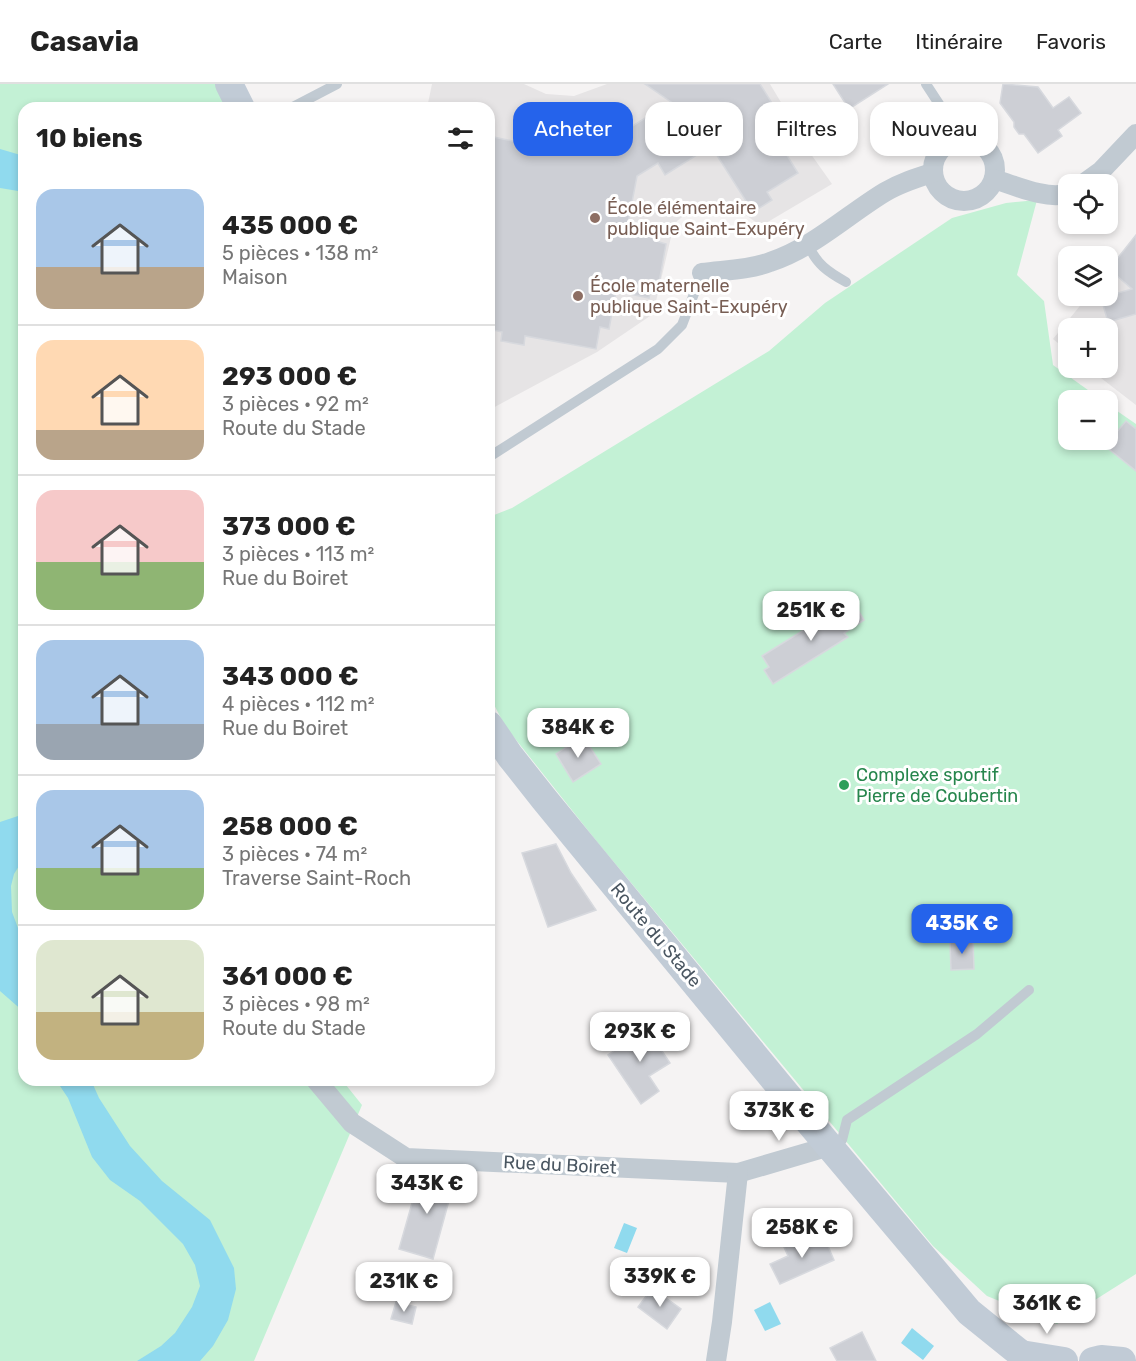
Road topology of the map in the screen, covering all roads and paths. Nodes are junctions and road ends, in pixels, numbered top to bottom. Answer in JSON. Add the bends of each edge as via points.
{"nodes":[{"id":1,"x":229,"y":84,"type":"edge"},
{"id":2,"x":337,"y":84,"type":"edge"},
{"id":3,"x":926,"y":84,"type":"edge"},
{"id":4,"x":238,"y":102,"type":"edge"},
{"id":5,"x":302,"y":102,"type":"edge"},
{"id":6,"x":938,"y":102,"type":"edge"},
{"id":7,"x":1136,"y":134,"type":"edge"},
{"id":8,"x":937,"y":156,"type":"edge"},
{"id":9,"x":991,"y":156,"type":"edge"},
{"id":10,"x":932,"y":173,"type":"junction"},
{"id":11,"x":1097,"y":174,"type":"edge"},
{"id":12,"x":994,"y":179,"type":"junction"},
{"id":13,"x":1058,"y":196,"type":"edge"},
{"id":14,"x":808,"y":244,"type":"junction"},
{"id":15,"x":702,"y":273,"type":"joint"},
{"id":16,"x":846,"y":282,"type":"dead end"},
{"id":17,"x":495,"y":453,"type":"edge"},
{"id":18,"x":495,"y":734,"type":"edge"},
{"id":19,"x":1029,"y":990,"type":"dead end"},
{"id":20,"x":321,"y":1086,"type":"edge"},
{"id":21,"x":830,"y":1146,"type":"junction"},
{"id":22,"x":738,"y":1173,"type":"junction"},
{"id":23,"x":1024,"y":1357,"type":"edge"},
{"id":24,"x":716,"y":1361,"type":"edge"},
{"id":25,"x":1064,"y":1361,"type":"edge"},
{"id":26,"x":1094,"y":1361,"type":"edge"},
{"id":27,"x":1122,"y":1361,"type":"edge"}],
"edges":[{"from":1,"to":4,"type":"main road"},
{"from":2,"to":5,"type":"lane"},
{"from":3,"to":6,"type":"lane"},
{"from":7,"to":11,"type":"street"},
{"from":8,"to":10,"type":"street"},
{"from":9,"to":12,"type":"street"},
{"from":10,"to":12,"type":"street","via":[[936,185],[954,201],[967,202],[984,194]]},
{"from":10,"to":14,"type":"street","via":[[886,191]]},
{"from":12,"to":13,"type":"street"},
{"from":14,"to":15,"type":"street","via":[[771,262]]},
{"from":14,"to":16,"type":"lane","via":[[813,257],[826,271]]},
{"from":15,"to":17,"type":"lane","via":[[681,325],[658,349]]},
{"from":18,"to":21,"type":"main road","name":"Route du Stade","via":[[544,800]]},
{"from":19,"to":21,"type":"lane","via":[[977,1034],[847,1120],[842,1140]]},
{"from":20,"to":22,"type":"street","name":"Rue du Boiret","via":[[352,1123],[406,1158]]},
{"from":21,"to":22,"type":"street","name":"Rue du Boiret"},
{"from":21,"to":23,"type":"main road","name":"Route du Stade","via":[[969,1312]]},
{"from":22,"to":24,"type":"street"},
{"from":23,"to":25,"type":"main road","name":"Route du Stade"},
{"from":26,"to":27,"type":"main road"}]}
